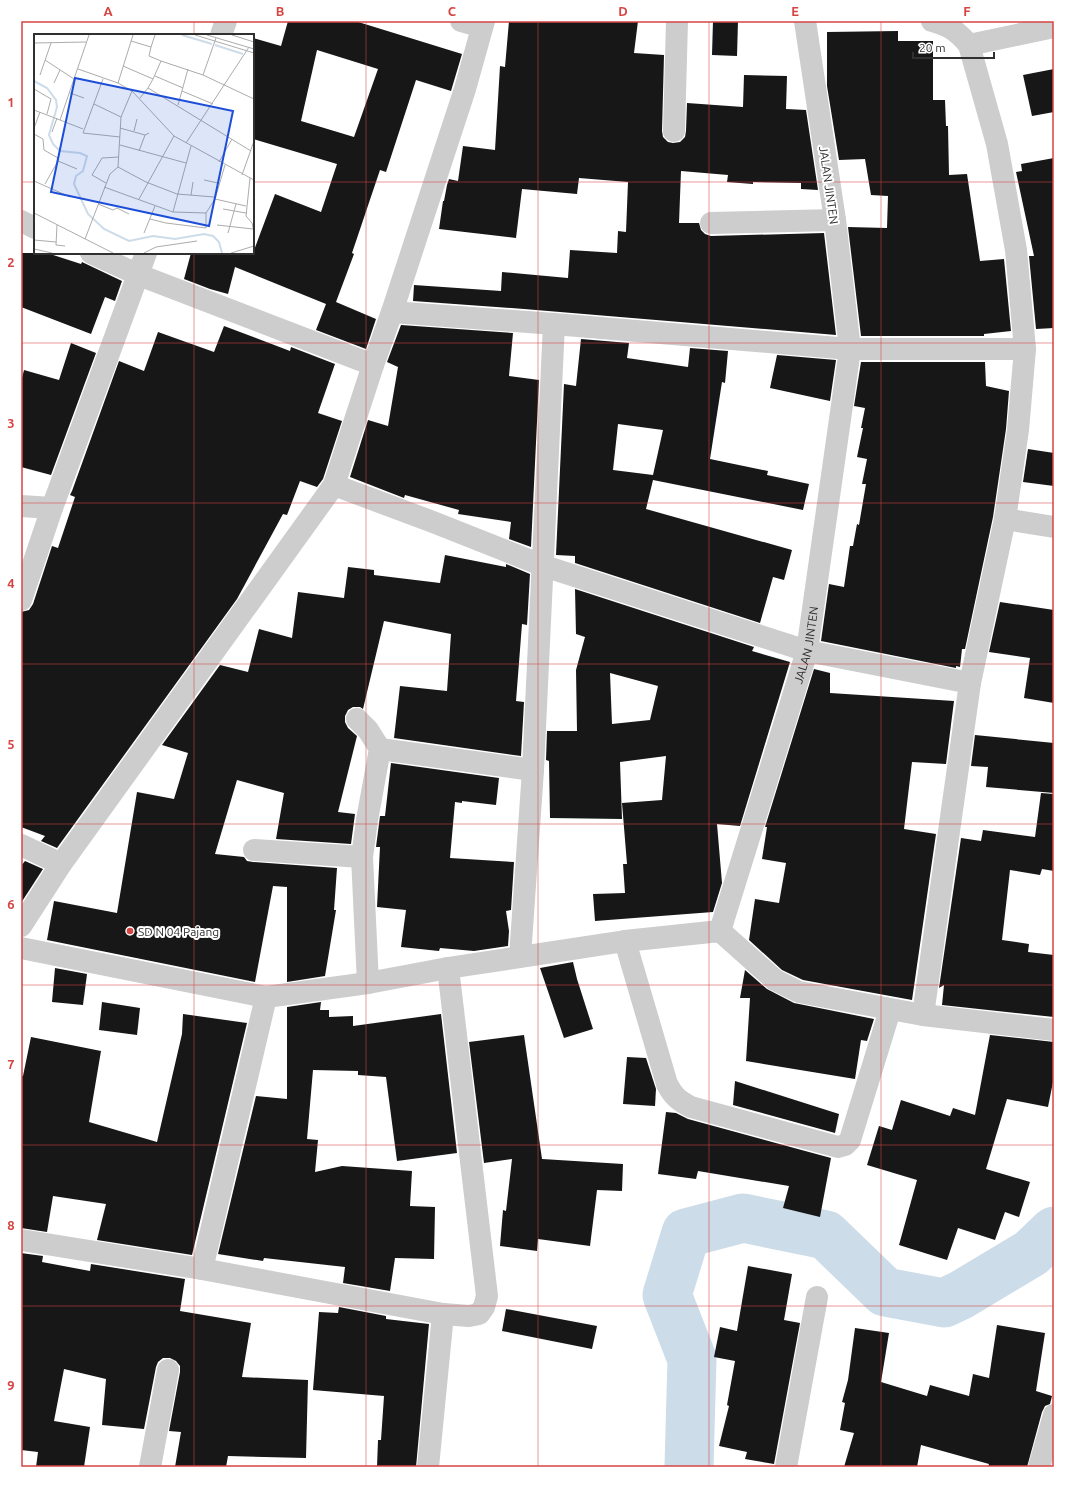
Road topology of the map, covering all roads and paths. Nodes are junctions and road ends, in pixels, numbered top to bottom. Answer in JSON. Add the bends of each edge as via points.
{"nodes":[{"id":1,"x":226,"y":21,"type":"edge"},
{"id":2,"x":461,"y":21,"type":"edge"},
{"id":3,"x":677,"y":21,"type":"edge"},
{"id":4,"x":805,"y":21,"type":"edge"},
{"id":5,"x":932,"y":21,"type":"edge"},
{"id":6,"x":483,"y":24,"type":"edge"},
{"id":7,"x":1054,"y":28,"type":"edge"},
{"id":8,"x":220,"y":34,"type":"edge"},
{"id":9,"x":969,"y":45,"type":"junction"},
{"id":10,"x":674,"y":131,"type":"dead end"},
{"id":11,"x":835,"y":220,"type":"junction"},
{"id":12,"x":21,"y":221,"type":"edge"},
{"id":13,"x":711,"y":223,"type":"dead end"},
{"id":14,"x":34,"y":228,"type":"edge"},
{"id":15,"x":93,"y":254,"type":"edge"},
{"id":16,"x":146,"y":254,"type":"edge"},
{"id":17,"x":139,"y":275,"type":"junction"},
{"id":18,"x":392,"y":312,"type":"junction"},
{"id":19,"x":554,"y":324,"type":"junction"},
{"id":20,"x":850,"y":349,"type":"junction"},
{"id":21,"x":1025,"y":349,"type":"junction"},
{"id":22,"x":373,"y":365,"type":"junction"},
{"id":23,"x":334,"y":485,"type":"junction"},
{"id":24,"x":21,"y":506,"type":"edge"},
{"id":25,"x":52,"y":508,"type":"junction"},
{"id":26,"x":1005,"y":519,"type":"junction"},
{"id":27,"x":1054,"y":527,"type":"edge"},
{"id":28,"x":544,"y":566,"type":"junction"},
{"id":29,"x":21,"y":600,"type":"edge"},
{"id":30,"x":807,"y":651,"type":"junction"},
{"id":31,"x":970,"y":683,"type":"junction"},
{"id":32,"x":357,"y":719,"type":"dead end"},
{"id":33,"x":380,"y":749,"type":"junction"},
{"id":34,"x":533,"y":770,"type":"junction"},
{"id":35,"x":21,"y":845,"type":"edge"},
{"id":36,"x":254,"y":850,"type":"dead end"},
{"id":37,"x":362,"y":857,"type":"junction"},
{"id":38,"x":61,"y":864,"type":"junction"},
{"id":39,"x":21,"y":926,"type":"edge"},
{"id":40,"x":720,"y":931,"type":"junction"},
{"id":41,"x":625,"y":942,"type":"junction"},
{"id":42,"x":21,"y":948,"type":"edge"},
{"id":43,"x":520,"y":957,"type":"junction"},
{"id":44,"x":448,"y":968,"type":"junction"},
{"id":45,"x":368,"y":983,"type":"junction"},
{"id":46,"x":266,"y":997,"type":"junction"},
{"id":47,"x":890,"y":1010,"type":"junction"},
{"id":48,"x":923,"y":1015,"type":"junction"},
{"id":49,"x":1054,"y":1030,"type":"edge"},
{"id":50,"x":21,"y":1240,"type":"edge"},
{"id":51,"x":202,"y":1269,"type":"junction"},
{"id":52,"x":818,"y":1297,"type":"dead end"},
{"id":53,"x":444,"y":1314,"type":"junction"},
{"id":54,"x":168,"y":1370,"type":"dead end"},
{"id":55,"x":1054,"y":1415,"type":"edge"},
{"id":56,"x":150,"y":1467,"type":"edge"},
{"id":57,"x":428,"y":1467,"type":"edge"},
{"id":58,"x":786,"y":1467,"type":"edge"},
{"id":59,"x":1039,"y":1467,"type":"edge"}],
"edges":[{"from":1,"to":8,"type":"street"},
{"from":2,"to":6,"type":"street"},
{"from":3,"to":10,"type":"street"},
{"from":4,"to":11,"type":"street","name":"JALAN JINTEN"},
{"from":5,"to":9,"type":"street","via":[[944,24],[958,33]]},
{"from":6,"to":18,"type":"street","via":[[465,89]]},
{"from":7,"to":9,"type":"street"},
{"from":9,"to":21,"type":"street","via":[[998,152],[1016,250]]},
{"from":11,"to":13,"type":"street"},
{"from":11,"to":20,"type":"street","name":"JALAN JINTEN"},
{"from":12,"to":14,"type":"street"},
{"from":15,"to":17,"type":"street"},
{"from":16,"to":17,"type":"street"},
{"from":17,"to":22,"type":"street"},
{"from":17,"to":25,"type":"street"},
{"from":18,"to":19,"type":"street"},
{"from":18,"to":22,"type":"street"},
{"from":19,"to":20,"type":"street"},
{"from":19,"to":28,"type":"street"},
{"from":20,"to":21,"type":"street"},
{"from":20,"to":30,"type":"street","name":"JALAN JINTEN"},
{"from":21,"to":26,"type":"street","via":[[1018,430]]},
{"from":22,"to":23,"type":"street"},
{"from":23,"to":28,"type":"street"},
{"from":23,"to":38,"type":"street"},
{"from":24,"to":25,"type":"street"},
{"from":25,"to":29,"type":"street"},
{"from":26,"to":27,"type":"street"},
{"from":26,"to":31,"type":"street"},
{"from":28,"to":30,"type":"street"},
{"from":28,"to":34,"type":"street"},
{"from":30,"to":31,"type":"street"},
{"from":30,"to":40,"type":"street","name":"JALAN JINTEN"},
{"from":31,"to":48,"type":"street"},
{"from":32,"to":33,"type":"street","via":[[368,730]]},
{"from":33,"to":34,"type":"street"},
{"from":33,"to":37,"type":"street"},
{"from":34,"to":43,"type":"street"},
{"from":35,"to":38,"type":"street"},
{"from":36,"to":37,"type":"street"},
{"from":37,"to":45,"type":"street"},
{"from":38,"to":39,"type":"street"},
{"from":40,"to":41,"type":"street"},
{"from":40,"to":47,"type":"street","via":[[786,987],[799,992]]},
{"from":41,"to":43,"type":"street"},
{"from":41,"to":47,"type":"street","via":[[672,1094],[691,1107],[838,1146],[845,1145],[850,1140]]},
{"from":42,"to":46,"type":"street"},
{"from":43,"to":44,"type":"street"},
{"from":44,"to":45,"type":"street"},
{"from":44,"to":53,"type":"street","via":[[487,1296],[479,1314]]},
{"from":45,"to":46,"type":"street"},
{"from":46,"to":51,"type":"street"},
{"from":47,"to":48,"type":"street"},
{"from":48,"to":49,"type":"street"},
{"from":50,"to":51,"type":"street"},
{"from":51,"to":53,"type":"street"},
{"from":52,"to":58,"type":"street"},
{"from":53,"to":57,"type":"street"},
{"from":54,"to":56,"type":"street"},
{"from":55,"to":59,"type":"street"}]}
